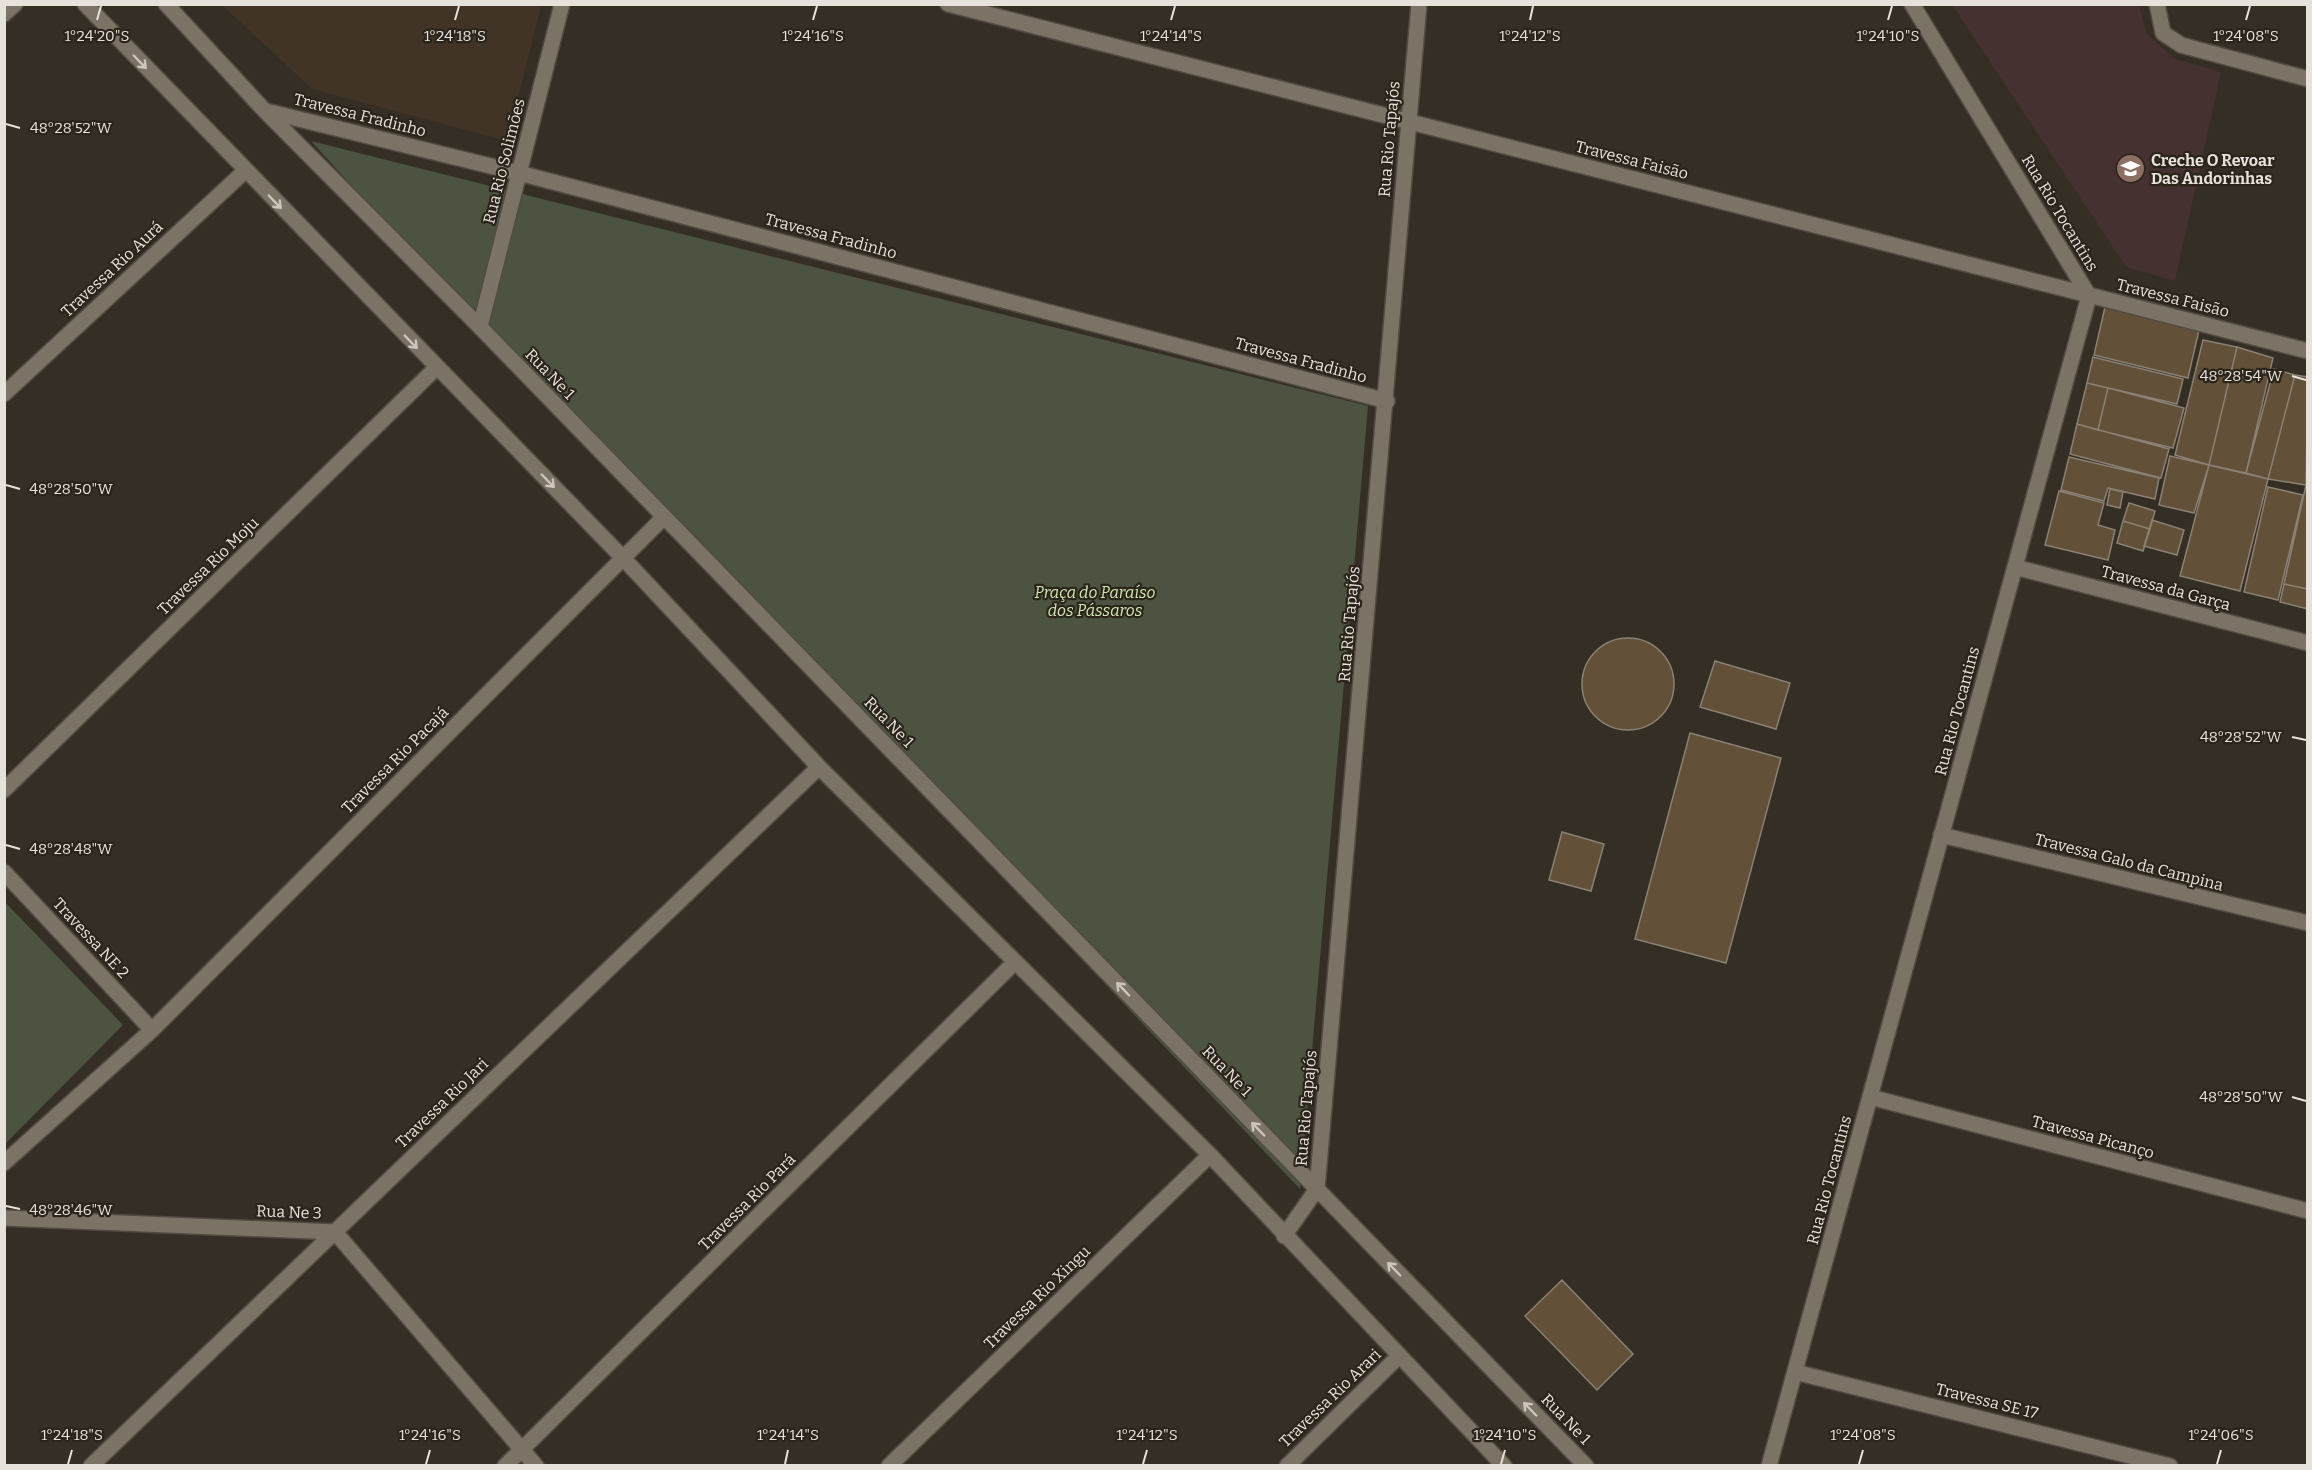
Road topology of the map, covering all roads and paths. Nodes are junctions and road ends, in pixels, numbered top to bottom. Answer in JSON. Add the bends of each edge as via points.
{"nodes":[{"id":1,"x":15,"y":4,"type":"edge"},
{"id":2,"x":85,"y":4,"type":"edge"},
{"id":3,"x":562,"y":4,"type":"edge"},
{"id":4,"x":948,"y":4,"type":"edge"},
{"id":5,"x":1419,"y":4,"type":"edge"},
{"id":6,"x":1912,"y":4,"type":"edge"},
{"id":7,"x":2157,"y":4,"type":"edge"},
{"id":8,"x":173,"y":8,"type":"edge"},
{"id":9,"x":4,"y":14,"type":"edge"},
{"id":10,"x":2307,"y":79,"type":"edge"},
{"id":11,"x":265,"y":111,"type":"junction"},
{"id":12,"x":1408,"y":122,"type":"junction"},
{"id":13,"x":245,"y":171,"type":"junction"},
{"id":14,"x":519,"y":173,"type":"junction"},
{"id":15,"x":2089,"y":296,"type":"junction"},
{"id":16,"x":480,"y":327,"type":"junction"},
{"id":17,"x":2307,"y":351,"type":"edge"},
{"id":18,"x":436,"y":368,"type":"junction"},
{"id":19,"x":4,"y":394,"type":"edge"},
{"id":20,"x":1387,"y":401,"type":"junction"},
{"id":21,"x":664,"y":517,"type":"junction"},
{"id":22,"x":623,"y":558,"type":"junction"},
{"id":23,"x":2015,"y":567,"type":"junction"},
{"id":24,"x":2307,"y":643,"type":"edge"},
{"id":25,"x":819,"y":767,"type":"junction"},
{"id":26,"x":4,"y":790,"type":"edge"},
{"id":27,"x":1941,"y":835,"type":"junction"},
{"id":28,"x":4,"y":872,"type":"edge"},
{"id":29,"x":2307,"y":923,"type":"edge"},
{"id":30,"x":1014,"y":963,"type":"junction"},
{"id":31,"x":152,"y":1030,"type":"junction"},
{"id":32,"x":1870,"y":1097,"type":"junction"},
{"id":33,"x":1210,"y":1155,"type":"junction"},
{"id":34,"x":4,"y":1163,"type":"edge"},
{"id":35,"x":1317,"y":1189,"type":"junction"},
{"id":36,"x":2307,"y":1211,"type":"edge"},
{"id":37,"x":4,"y":1218,"type":"edge"},
{"id":38,"x":335,"y":1232,"type":"junction"},
{"id":39,"x":1284,"y":1236,"type":"junction"},
{"id":40,"x":1399,"y":1356,"type":"junction"},
{"id":41,"x":1795,"y":1372,"type":"junction"},
{"id":42,"x":521,"y":1450,"type":"junction"},
{"id":43,"x":91,"y":1466,"type":"edge"},
{"id":44,"x":505,"y":1466,"type":"edge"},
{"id":45,"x":536,"y":1466,"type":"edge"},
{"id":46,"x":889,"y":1466,"type":"edge"},
{"id":47,"x":1287,"y":1466,"type":"edge"},
{"id":48,"x":1504,"y":1466,"type":"edge"},
{"id":49,"x":1586,"y":1466,"type":"edge"},
{"id":50,"x":1769,"y":1466,"type":"edge"},
{"id":51,"x":2170,"y":1466,"type":"edge"}],
"edges":[{"from":1,"to":9,"type":"street"},
{"from":2,"to":13,"type":"street","one_way":true},
{"from":3,"to":14,"type":"street","name":"Rua Rio Solimões"},
{"from":4,"to":12,"type":"street","name":"Travessa Faisão"},
{"from":5,"to":12,"type":"street","name":"Rua Rio Tapajós"},
{"from":6,"to":15,"type":"street","name":"Rua Rio Tocantins"},
{"from":7,"to":10,"type":"street","via":[[2163,33],[2181,45]]},
{"from":8,"to":11,"type":"street","name":"Rua Ne 1"},
{"from":11,"to":14,"type":"street","name":"Travessa Fradinho"},
{"from":11,"to":16,"type":"street","name":"Rua Ne 1"},
{"from":12,"to":15,"type":"street","name":"Travessa Faisão"},
{"from":12,"to":20,"type":"street","name":"Rua Rio Tapajós"},
{"from":13,"to":18,"type":"street","one_way":true},
{"from":13,"to":19,"type":"street","name":"Travessa Rio Aurá"},
{"from":14,"to":16,"type":"street","name":"Rua Rio Solimões"},
{"from":14,"to":20,"type":"street","name":"Travessa Fradinho"},
{"from":15,"to":17,"type":"street","name":"Travessa Faisão"},
{"from":15,"to":23,"type":"street","name":"Rua Rio Tocantins"},
{"from":16,"to":21,"type":"street","name":"Rua Ne 1"},
{"from":18,"to":22,"type":"street","one_way":true},
{"from":18,"to":26,"type":"street","name":"Travessa Rio Moju"},
{"from":20,"to":35,"type":"street","name":"Rua Rio Tapajós"},
{"from":21,"to":22,"type":"street","name":"Travessa Rio Pacajá"},
{"from":35,"to":21,"type":"street","name":"Rua Ne 1","one_way":true},
{"from":22,"to":25,"type":"street"},
{"from":22,"to":31,"type":"street","name":"Travessa Rio Pacajá"},
{"from":23,"to":24,"type":"street","name":"Travessa da Garça"},
{"from":23,"to":27,"type":"street","name":"Rua Rio Tocantins"},
{"from":25,"to":30,"type":"street"},
{"from":25,"to":38,"type":"street","name":"Travessa Rio Jari"},
{"from":27,"to":29,"type":"street","name":"Travessa Galo da Campina"},
{"from":27,"to":32,"type":"street","name":"Rua Rio Tocantins"},
{"from":28,"to":31,"type":"street","name":"Travessa NE 2"},
{"from":30,"to":33,"type":"street"},
{"from":30,"to":42,"type":"street","name":"Travessa Rio Pará"},
{"from":31,"to":34,"type":"street","name":"Travessa Rio Pacajá"},
{"from":32,"to":36,"type":"street","name":"Travessa Picanço"},
{"from":32,"to":41,"type":"street","name":"Rua Rio Tocantins"},
{"from":33,"to":39,"type":"street"},
{"from":33,"to":46,"type":"street","name":"Travessa Rio Xingu"},
{"from":35,"to":39,"type":"street","name":"Rua Rio Tapajós"},
{"from":49,"to":35,"type":"street","name":"Rua Ne 1","one_way":true},
{"from":37,"to":38,"type":"street","name":"Rua Ne 3"},
{"from":38,"to":42,"type":"street","name":"Rua Ne 3"},
{"from":38,"to":43,"type":"street","name":"Travessa Rio Jari"},
{"from":39,"to":40,"type":"street"},
{"from":40,"to":47,"type":"street","name":"Travessa Rio Arari"},
{"from":40,"to":48,"type":"street"},
{"from":41,"to":50,"type":"street","name":"Rua Rio Tocantins"},
{"from":41,"to":51,"type":"street","name":"Travessa SE 17"},
{"from":42,"to":44,"type":"street","name":"Travessa Rio Pará"},
{"from":42,"to":45,"type":"street","name":"Rua Ne 3"}]}
